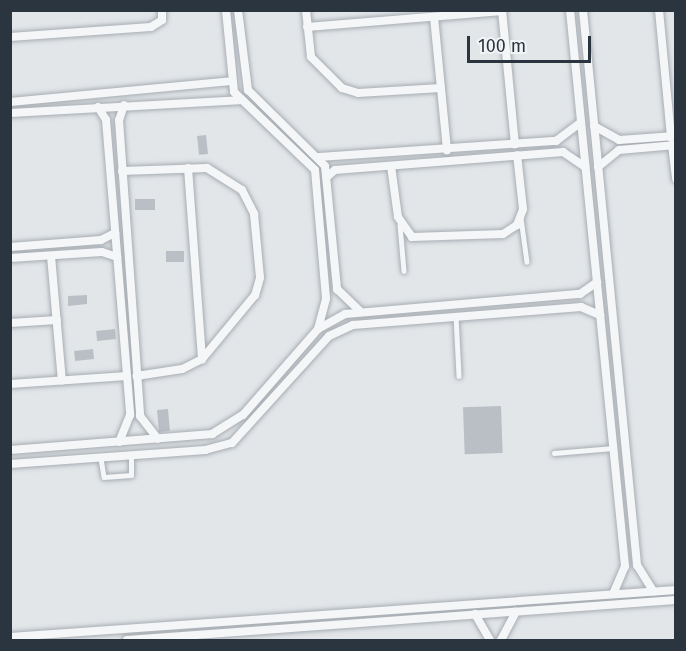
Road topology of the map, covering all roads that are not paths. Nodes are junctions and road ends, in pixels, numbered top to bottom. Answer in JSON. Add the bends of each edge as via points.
{"nodes":[{"id":1,"x":162,"y":10,"type":"edge"},
{"id":2,"x":226,"y":10,"type":"edge"},
{"id":3,"x":238,"y":10,"type":"edge"},
{"id":4,"x":306,"y":10,"type":"edge"},
{"id":5,"x":570,"y":10,"type":"edge"},
{"id":6,"x":583,"y":10,"type":"edge"},
{"id":7,"x":659,"y":10,"type":"edge"},
{"id":8,"x":502,"y":11,"type":"edge"},
{"id":9,"x":434,"y":17,"type":"junction"},
{"id":10,"x":307,"y":27,"type":"junction"},
{"id":11,"x":10,"y":37,"type":"edge"},
{"id":12,"x":675,"y":60,"type":"edge"},
{"id":13,"x":664,"y":61,"type":"junction"},
{"id":14,"x":231,"y":81,"type":"junction"},
{"id":15,"x":441,"y":88,"type":"junction"},
{"id":16,"x":241,"y":101,"type":"junction"},
{"id":17,"x":10,"y":102,"type":"edge"},
{"id":18,"x":124,"y":105,"type":"junction"},
{"id":19,"x":98,"y":107,"type":"junction"},
{"id":20,"x":10,"y":113,"type":"edge"},
{"id":21,"x":581,"y":122,"type":"junction"},
{"id":22,"x":594,"y":126,"type":"junction"},
{"id":23,"x":556,"y":141,"type":"junction"},
{"id":24,"x":674,"y":141,"type":"edge"},
{"id":25,"x":515,"y":144,"type":"junction"},
{"id":26,"x":628,"y":144,"type":"junction"},
{"id":27,"x":447,"y":150,"type":"junction"},
{"id":28,"x":557,"y":152,"type":"junction"},
{"id":29,"x":517,"y":156,"type":"junction"},
{"id":30,"x":319,"y":157,"type":"junction"},
{"id":31,"x":391,"y":165,"type":"junction"},
{"id":32,"x":598,"y":166,"type":"junction"},
{"id":33,"x":585,"y":167,"type":"junction"},
{"id":34,"x":188,"y":168,"type":"junction"},
{"id":35,"x":122,"y":171,"type":"junction"},
{"id":36,"x":328,"y":176,"type":"junction"},
{"id":37,"x":675,"y":179,"type":"edge"},
{"id":38,"x":521,"y":218,"type":"junction"},
{"id":39,"x":400,"y":225,"type":"junction"},
{"id":40,"x":115,"y":233,"type":"junction"},
{"id":41,"x":605,"y":236,"type":"junction"},
{"id":42,"x":592,"y":238,"type":"junction"},
{"id":43,"x":10,"y":247,"type":"edge"},
{"id":44,"x":51,"y":256,"type":"junction"},
{"id":45,"x":117,"y":257,"type":"junction"},
{"id":46,"x":10,"y":258,"type":"edge"},
{"id":47,"x":527,"y":262,"type":"dead end"},
{"id":48,"x":404,"y":271,"type":"dead end"},
{"id":49,"x":597,"y":282,"type":"junction"},
{"id":50,"x":360,"y":311,"type":"junction"},
{"id":51,"x":600,"y":315,"type":"junction"},
{"id":52,"x":456,"y":316,"type":"junction"},
{"id":53,"x":57,"y":320,"type":"junction"},
{"id":54,"x":10,"y":323,"type":"edge"},
{"id":55,"x":318,"y":329,"type":"junction"},
{"id":56,"x":202,"y":359,"type":"junction"},
{"id":57,"x":277,"y":375,"type":"junction"},
{"id":58,"x":127,"y":376,"type":"junction"},
{"id":59,"x":137,"y":376,"type":"junction"},
{"id":60,"x":459,"y":376,"type":"dead end"},
{"id":61,"x":62,"y":381,"type":"junction"},
{"id":62,"x":10,"y":384,"type":"edge"},
{"id":63,"x":287,"y":384,"type":"junction"},
{"id":64,"x":158,"y":439,"type":"junction"},
{"id":65,"x":119,"y":442,"type":"junction"},
{"id":66,"x":613,"y":448,"type":"junction"},
{"id":67,"x":10,"y":450,"type":"edge"},
{"id":68,"x":554,"y":453,"type":"dead end"},
{"id":69,"x":131,"y":456,"type":"junction"},
{"id":70,"x":101,"y":458,"type":"junction"},
{"id":71,"x":10,"y":464,"type":"edge"},
{"id":72,"x":637,"y":565,"type":"junction"},
{"id":73,"x":625,"y":566,"type":"junction"},
{"id":74,"x":675,"y":590,"type":"edge"},
{"id":75,"x":653,"y":591,"type":"junction"},
{"id":76,"x":613,"y":594,"type":"junction"},
{"id":77,"x":675,"y":600,"type":"edge"},
{"id":78,"x":516,"y":612,"type":"junction"},
{"id":79,"x":340,"y":614,"type":"junction"},
{"id":80,"x":475,"y":614,"type":"junction"},
{"id":81,"x":341,"y":624,"type":"junction"},
{"id":82,"x":10,"y":637,"type":"edge"},
{"id":83,"x":219,"y":637,"type":"edge"},
{"id":84,"x":191,"y":638,"type":"edge"},
{"id":85,"x":127,"y":640,"type":"edge"},
{"id":86,"x":490,"y":640,"type":"edge"},
{"id":87,"x":501,"y":640,"type":"edge"}],
"edges":[{"from":1,"to":11,"type":"street","via":[[162,20],[152,27]]},
{"from":2,"to":14,"type":"street"},
{"from":3,"to":30,"type":"street","via":[[248,90]]},
{"from":4,"to":10,"type":"street"},
{"from":5,"to":21,"type":"street"},
{"from":6,"to":22,"type":"street"},
{"from":7,"to":13,"type":"street"},
{"from":8,"to":9,"type":"street"},
{"from":8,"to":25,"type":"street"},
{"from":9,"to":10,"type":"street"},
{"from":9,"to":15,"type":"street"},
{"from":10,"to":15,"type":"street","via":[[311,57],[342,88],[358,93]]},
{"from":12,"to":13,"type":"street"},
{"from":13,"to":24,"type":"street"},
{"from":14,"to":16,"type":"street"},
{"from":14,"to":17,"type":"street","via":[[222,86]]},
{"from":15,"to":27,"type":"street"},
{"from":16,"to":18,"type":"street"},
{"from":16,"to":55,"type":"street","via":[[315,170],[326,299]]},
{"from":18,"to":19,"type":"street"},
{"from":18,"to":35,"type":"street","via":[[119,116]]},
{"from":19,"to":20,"type":"street"},
{"from":19,"to":40,"type":"street","via":[[106,120]]},
{"from":21,"to":23,"type":"street"},
{"from":21,"to":33,"type":"street"},
{"from":22,"to":26,"type":"street"},
{"from":22,"to":32,"type":"street"},
{"from":23,"to":25,"type":"street"},
{"from":23,"to":28,"type":"street"},
{"from":24,"to":26,"type":"street"},
{"from":24,"to":37,"type":"street"},
{"from":25,"to":27,"type":"street"},
{"from":26,"to":32,"type":"street"},
{"from":27,"to":30,"type":"street"},
{"from":28,"to":29,"type":"street"},
{"from":28,"to":33,"type":"street","via":[[569,154]]},
{"from":29,"to":31,"type":"street"},
{"from":29,"to":38,"type":"street"},
{"from":30,"to":36,"type":"street"},
{"from":31,"to":36,"type":"street","via":[[335,170]]},
{"from":31,"to":39,"type":"street"},
{"from":32,"to":41,"type":"street"},
{"from":33,"to":42,"type":"street"},
{"from":34,"to":35,"type":"street"},
{"from":34,"to":56,"type":"street"},
{"from":34,"to":56,"type":"street","via":[[217,172],[248,198],[260,278],[255,295]]},
{"from":35,"to":59,"type":"street"},
{"from":36,"to":50,"type":"street","via":[[339,294]]},
{"from":38,"to":39,"type":"street","via":[[503,234],[423,240]]},
{"from":38,"to":47,"type":"lane"},
{"from":39,"to":48,"type":"lane"},
{"from":40,"to":43,"type":"street","via":[[101,240]]},
{"from":40,"to":45,"type":"street"},
{"from":41,"to":42,"type":"street"},
{"from":41,"to":72,"type":"street"},
{"from":42,"to":49,"type":"street"},
{"from":44,"to":45,"type":"street"},
{"from":44,"to":46,"type":"street"},
{"from":44,"to":53,"type":"street"},
{"from":45,"to":58,"type":"street"},
{"from":49,"to":50,"type":"street","via":[[580,294]]},
{"from":49,"to":51,"type":"street"},
{"from":50,"to":55,"type":"street"},
{"from":51,"to":52,"type":"street","via":[[580,307]]},
{"from":51,"to":66,"type":"street"},
{"from":52,"to":60,"type":"lane"},
{"from":52,"to":63,"type":"street","via":[[340,329]]},
{"from":53,"to":54,"type":"street"},
{"from":53,"to":61,"type":"street"},
{"from":55,"to":57,"type":"street"},
{"from":56,"to":59,"type":"street","via":[[182,369]]},
{"from":57,"to":63,"type":"street"},
{"from":57,"to":64,"type":"street","via":[[224,429]]},
{"from":58,"to":61,"type":"street"},
{"from":58,"to":65,"type":"street","via":[[129,420]]},
{"from":59,"to":64,"type":"street","via":[[141,421]]},
{"from":61,"to":62,"type":"street"},
{"from":63,"to":69,"type":"street","via":[[231,443]]},
{"from":64,"to":65,"type":"street"},
{"from":65,"to":67,"type":"street"},
{"from":66,"to":68,"type":"lane"},
{"from":66,"to":73,"type":"street"},
{"from":69,"to":70,"type":"street"},
{"from":69,"to":70,"type":"lane","via":[[131,476],[104,477]]},
{"from":70,"to":71,"type":"street"},
{"from":72,"to":73,"type":"street"},
{"from":72,"to":75,"type":"street"},
{"from":73,"to":76,"type":"street"},
{"from":74,"to":75,"type":"street"},
{"from":75,"to":76,"type":"street"},
{"from":76,"to":79,"type":"street"},
{"from":77,"to":78,"type":"street"},
{"from":78,"to":80,"type":"street"},
{"from":78,"to":87,"type":"street"},
{"from":79,"to":81,"type":"street"},
{"from":79,"to":82,"type":"street"},
{"from":80,"to":81,"type":"street"},
{"from":80,"to":86,"type":"street"},
{"from":81,"to":83,"type":"street"},
{"from":83,"to":84,"type":"street"},
{"from":84,"to":85,"type":"street"}]}
